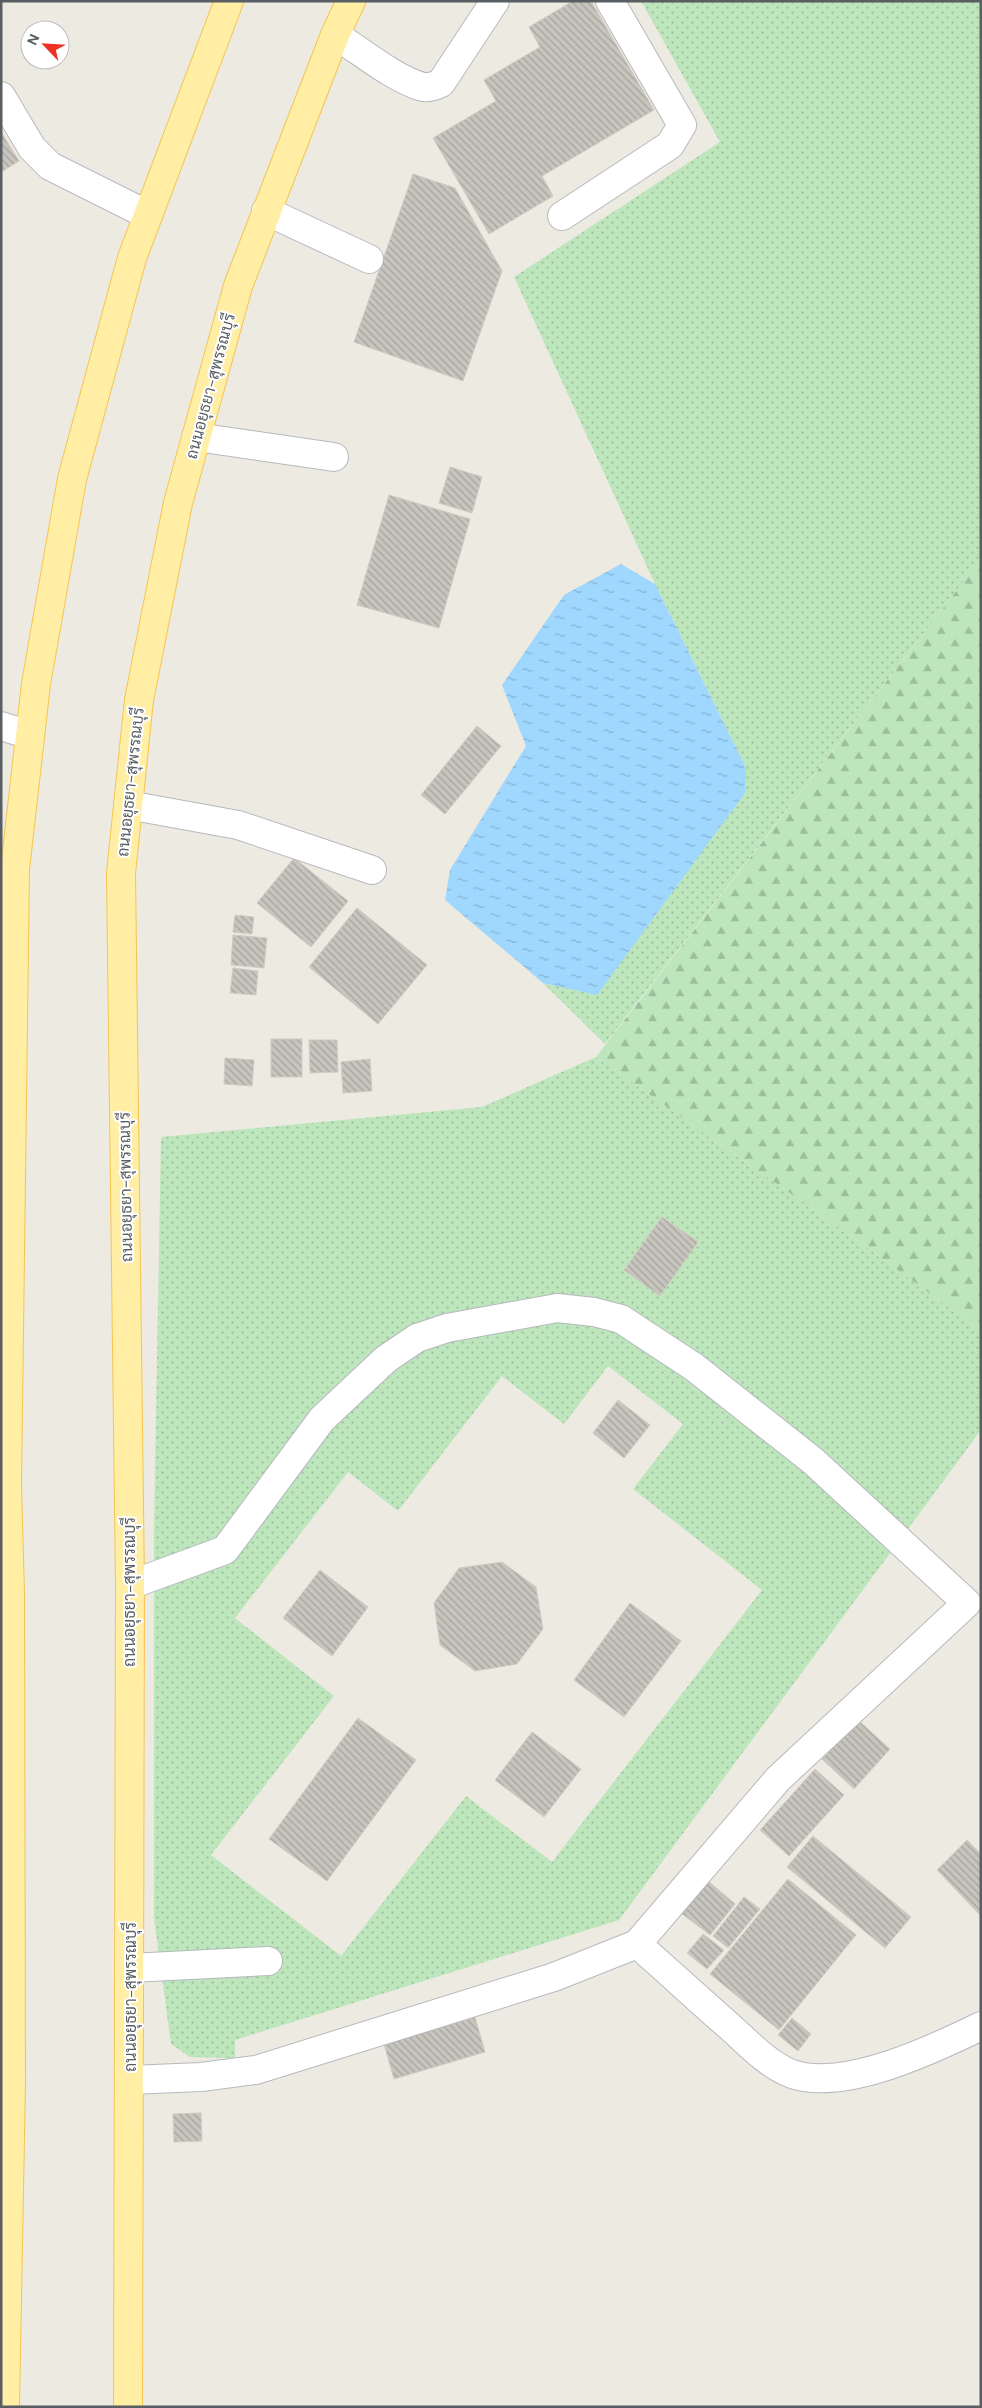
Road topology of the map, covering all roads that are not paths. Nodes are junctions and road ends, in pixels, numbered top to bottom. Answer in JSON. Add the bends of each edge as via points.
{"nodes":[{"id":1,"x":229,"y":1,"type":"edge"},
{"id":2,"x":351,"y":1,"type":"edge"},
{"id":3,"x":495,"y":1,"type":"edge"},
{"id":4,"x":610,"y":1,"type":"edge"},
{"id":5,"x":335,"y":35,"type":"junction"},
{"id":6,"x":1,"y":96,"type":"edge"},
{"id":7,"x":266,"y":211,"type":"junction"},
{"id":8,"x":148,"y":215,"type":"junction"},
{"id":9,"x":562,"y":216,"type":"dead end"},
{"id":10,"x":369,"y":259,"type":"dead end"},
{"id":11,"x":196,"y":437,"type":"junction"},
{"id":12,"x":334,"y":457,"type":"dead end"},
{"id":13,"x":1,"y":726,"type":"edge"},
{"id":14,"x":30,"y":735,"type":"junction"},
{"id":15,"x":128,"y":805,"type":"junction"},
{"id":16,"x":372,"y":870,"type":"dead end"},
{"id":17,"x":7,"y":999,"type":"edge"},
{"id":18,"x":5,"y":1289,"type":"edge"},
{"id":19,"x":4,"y":1485,"type":"edge"},
{"id":20,"x":130,"y":1585,"type":"junction"},
{"id":21,"x":974,"y":1596,"type":"edge"},
{"id":22,"x":6,"y":1903,"type":"edge"},
{"id":23,"x":637,"y":1944,"type":"junction"},
{"id":24,"x":268,"y":1961,"type":"dead end"},
{"id":25,"x":130,"y":1968,"type":"junction"},
{"id":26,"x":981,"y":2026,"type":"edge"},
{"id":27,"x":130,"y":2080,"type":"junction"},
{"id":28,"x":6,"y":2083,"type":"edge"},
{"id":29,"x":5,"y":2407,"type":"edge"},
{"id":30,"x":128,"y":2407,"type":"edge"}],
"edges":[{"from":1,"to":8,"type":"main road"},
{"from":2,"to":5,"type":"main road","name":"ถนนอยุธยา-สุพรรณบุรี"},
{"from":3,"to":5,"type":"lane","via":[[441,83],[434,87],[403,79]]},
{"from":4,"to":9,"type":"lane","via":[[682,125],[670,145]]},
{"from":5,"to":7,"type":"main road","name":"ถนนอยุธยา-สุพรรณบุรี"},
{"from":6,"to":8,"type":"lane","via":[[32,148],[50,166]]},
{"from":7,"to":10,"type":"lane"},
{"from":7,"to":11,"type":"main road","name":"ถนนอยุธยา-สุพรรณบุรี","via":[[238,286]]},
{"from":8,"to":14,"type":"main road","via":[[132,258],[72,479]]},
{"from":11,"to":12,"type":"lane"},
{"from":11,"to":15,"type":"main road","name":"ถนนอยุธยา-สุพรรณบุรี","via":[[178,502],[139,700]]},
{"from":13,"to":14,"type":"lane"},
{"from":14,"to":17,"type":"main road","via":[[15,869]]},
{"from":15,"to":16,"type":"lane","via":[[238,825]]},
{"from":15,"to":20,"type":"main road","name":"ถนนอยุธยา-สุพรรณบุรี","via":[[120,873]]},
{"from":17,"to":18,"type":"main road"},
{"from":18,"to":19,"type":"main road"},
{"from":19,"to":22,"type":"main road","via":[[10,1594]]},
{"from":20,"to":21,"type":"lane","via":[[225,1550],[322,1419],[386,1359],[417,1338],[447,1328],[557,1308],[621,1319],[694,1367],[814,1461]]},
{"from":20,"to":25,"type":"main road","name":"ถนนอยุธยา-สุพรรณบุรี"},
{"from":21,"to":23,"type":"lane","via":[[778,1779]]},
{"from":22,"to":28,"type":"main road"},
{"from":23,"to":26,"type":"lane","via":[[762,2055],[792,2074],[842,2078],[937,2047]]},
{"from":23,"to":27,"type":"lane","via":[[554,1977],[256,2070],[200,2077]]},
{"from":24,"to":25,"type":"lane"},
{"from":25,"to":27,"type":"main road","name":"ถนนอยุธยา-สุพรรณบุรี"},
{"from":27,"to":30,"type":"main road","name":"ถนนอยุธยา-สุพรรณบุรี"},
{"from":28,"to":29,"type":"main road"}]}
